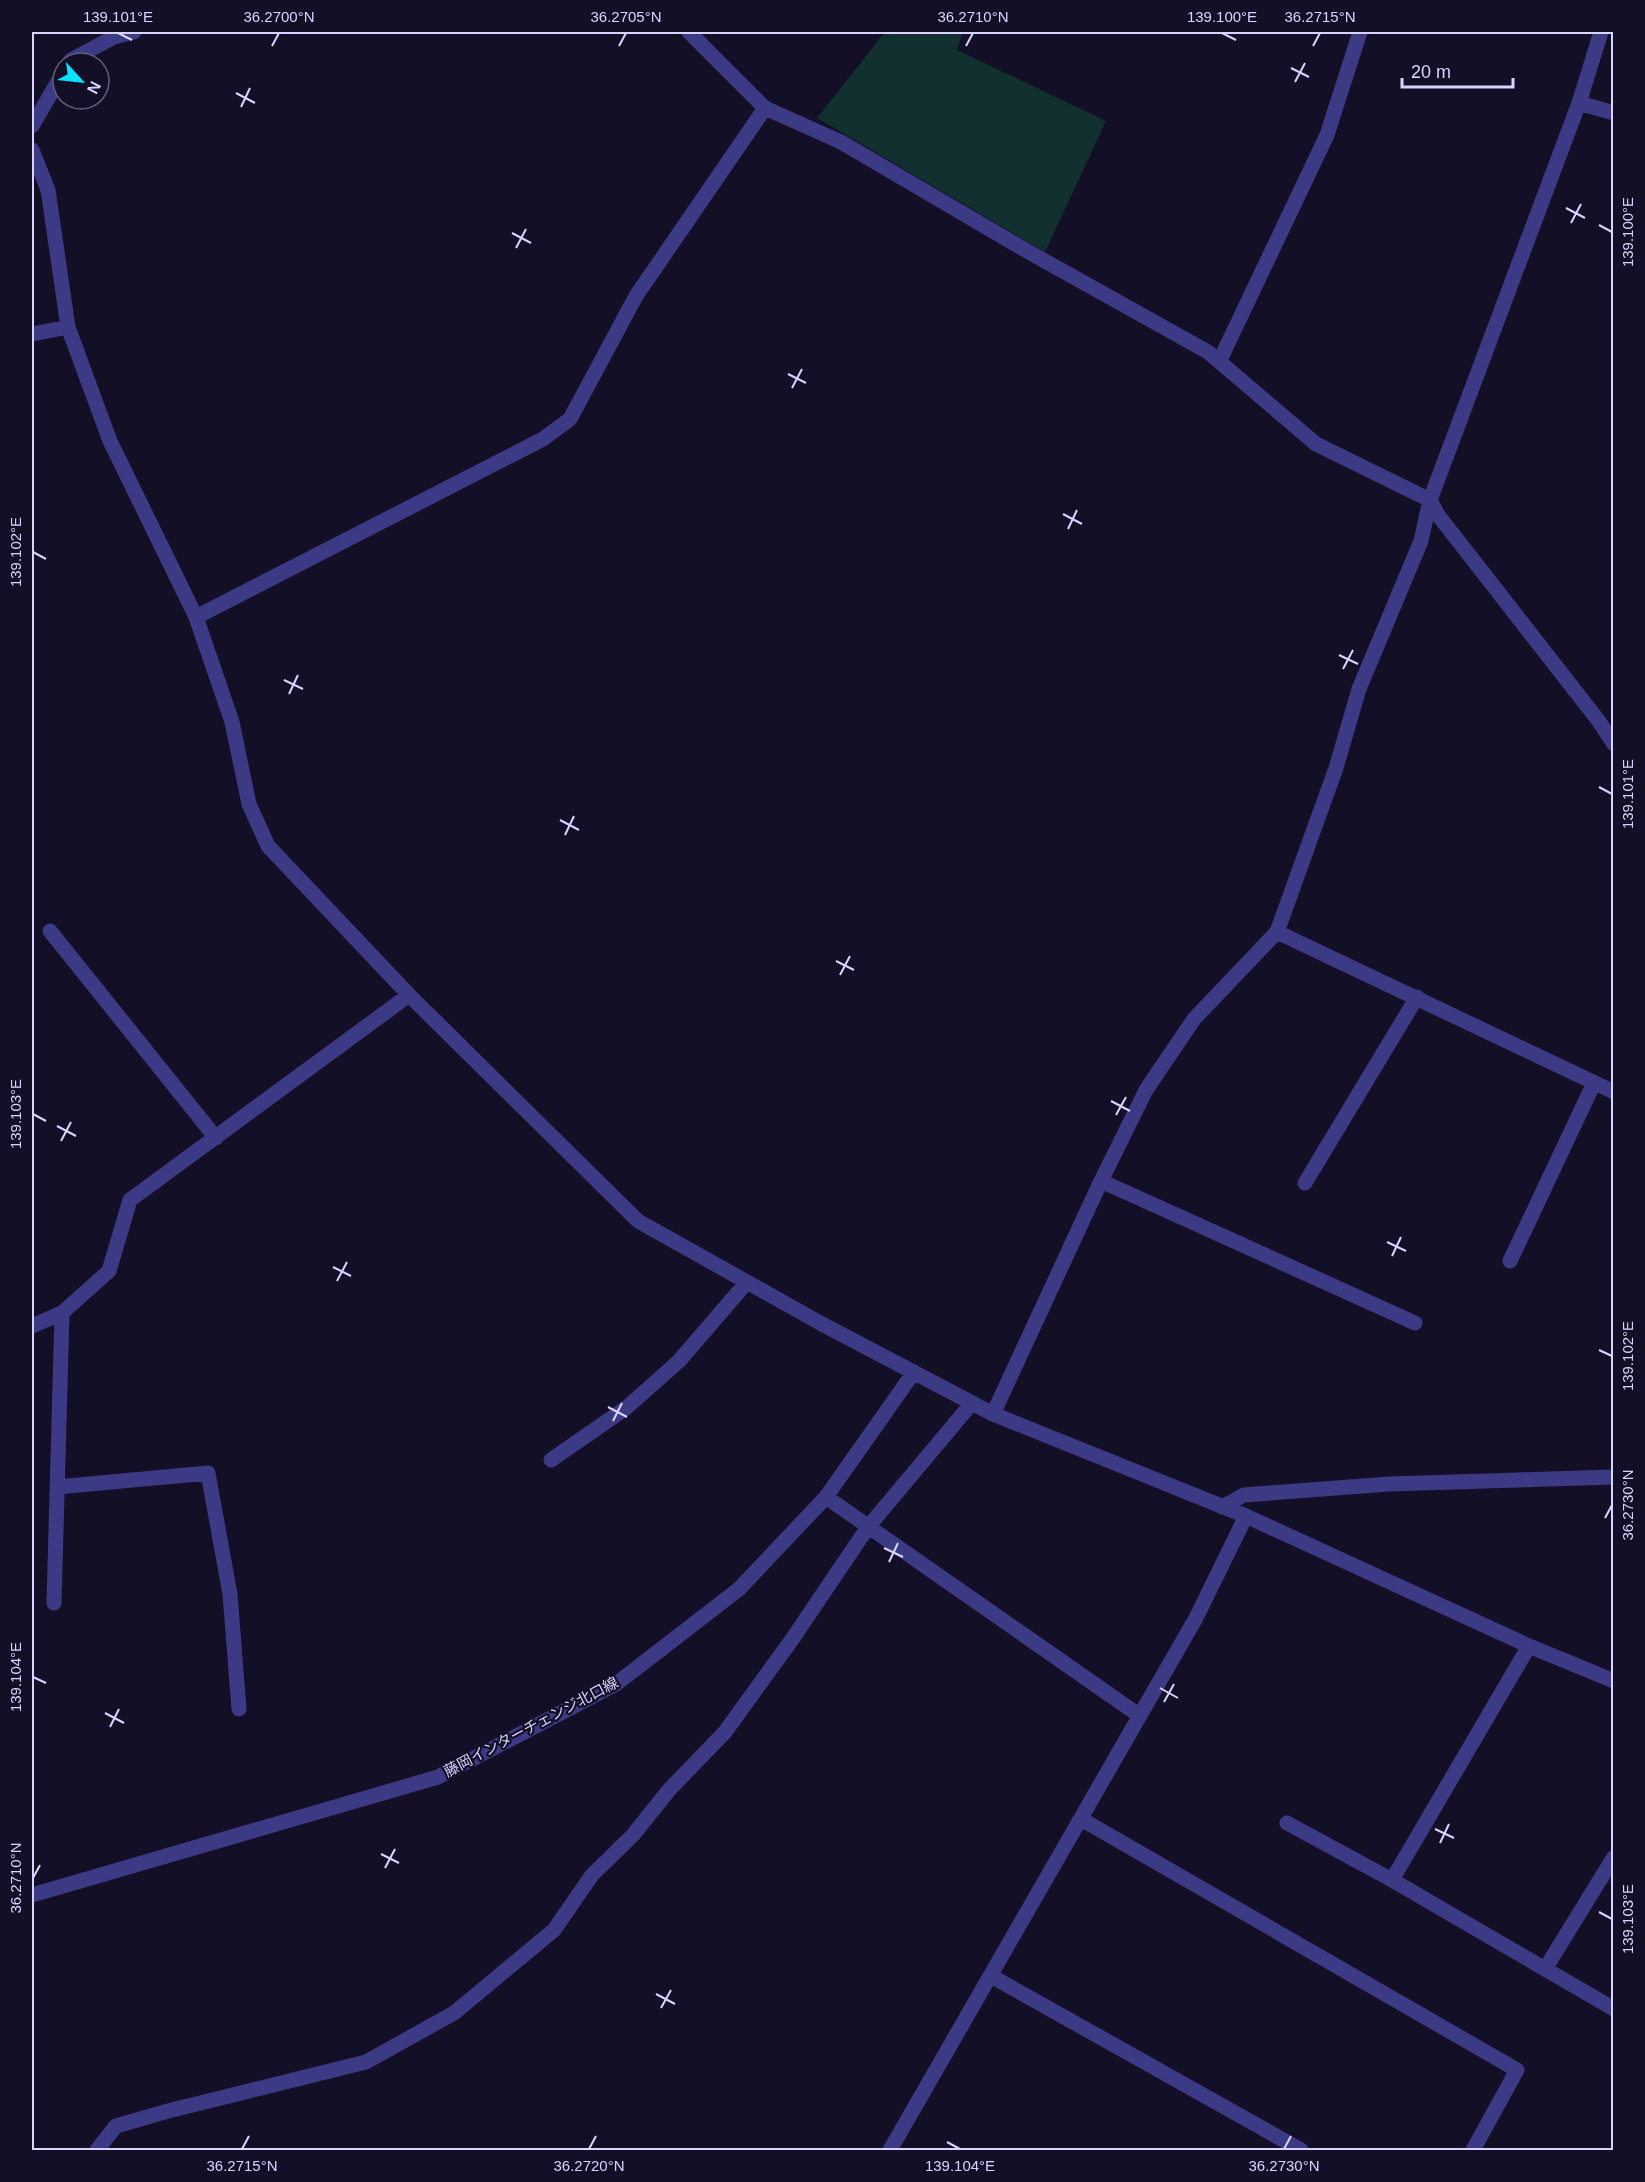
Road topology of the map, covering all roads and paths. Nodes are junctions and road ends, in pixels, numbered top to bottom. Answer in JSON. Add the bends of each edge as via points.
{"nodes":[{"id":1,"x":134,"y":32,"type":"edge"},
{"id":2,"x":689,"y":32,"type":"edge"},
{"id":3,"x":1360,"y":32,"type":"edge"},
{"id":4,"x":1600,"y":32,"type":"edge"},
{"id":5,"x":88,"y":51,"type":"edge"},
{"id":6,"x":51,"y":94,"type":"edge"},
{"id":7,"x":1579,"y":103,"type":"junction"},
{"id":8,"x":765,"y":108,"type":"junction"},
{"id":9,"x":1614,"y":113,"type":"edge"},
{"id":10,"x":32,"y":126,"type":"edge"},
{"id":11,"x":32,"y":150,"type":"edge"},
{"id":12,"x":68,"y":327,"type":"junction"},
{"id":13,"x":32,"y":334,"type":"edge"},
{"id":14,"x":1220,"y":360,"type":"junction"},
{"id":15,"x":1430,"y":500,"type":"junction"},
{"id":16,"x":196,"y":617,"type":"junction"},
{"id":17,"x":1614,"y":744,"type":"edge"},
{"id":18,"x":50,"y":931,"type":"dead end"},
{"id":19,"x":1277,"y":932,"type":"junction"},
{"id":20,"x":410,"y":994,"type":"junction"},
{"id":21,"x":1417,"y":997,"type":"junction"},
{"id":22,"x":1594,"y":1083,"type":"junction"},
{"id":23,"x":1614,"y":1092,"type":"edge"},
{"id":24,"x":216,"y":1138,"type":"junction"},
{"id":25,"x":1101,"y":1181,"type":"junction"},
{"id":26,"x":1305,"y":1183,"type":"dead end"},
{"id":27,"x":1510,"y":1261,"type":"dead end"},
{"id":28,"x":747,"y":1282,"type":"junction"},
{"id":29,"x":62,"y":1313,"type":"junction"},
{"id":30,"x":1415,"y":1323,"type":"dead end"},
{"id":31,"x":32,"y":1326,"type":"edge"},
{"id":32,"x":914,"y":1372,"type":"junction"},
{"id":33,"x":972,"y":1402,"type":"junction"},
{"id":34,"x":993,"y":1414,"type":"junction"},
{"id":35,"x":551,"y":1460,"type":"dead end"},
{"id":36,"x":1614,"y":1477,"type":"edge"},
{"id":37,"x":57,"y":1487,"type":"junction"},
{"id":38,"x":826,"y":1497,"type":"junction"},
{"id":39,"x":1222,"y":1507,"type":"junction"},
{"id":40,"x":1246,"y":1516,"type":"junction"},
{"id":41,"x":868,"y":1527,"type":"junction"},
{"id":42,"x":54,"y":1603,"type":"dead end"},
{"id":43,"x":1528,"y":1646,"type":"junction"},
{"id":44,"x":1614,"y":1681,"type":"edge"},
{"id":45,"x":239,"y":1709,"type":"dead end"},
{"id":46,"x":1140,"y":1716,"type":"junction"},
{"id":47,"x":1081,"y":1819,"type":"junction"},
{"id":48,"x":1287,"y":1823,"type":"dead end"},
{"id":49,"x":1614,"y":1857,"type":"edge"},
{"id":50,"x":1392,"y":1880,"type":"junction"},
{"id":51,"x":32,"y":1895,"type":"edge"},
{"id":52,"x":1545,"y":1969,"type":"junction"},
{"id":53,"x":991,"y":1976,"type":"junction"},
{"id":54,"x":1614,"y":2009,"type":"edge"},
{"id":55,"x":97,"y":2151,"type":"edge"},
{"id":56,"x":890,"y":2151,"type":"edge"},
{"id":57,"x":1301,"y":2151,"type":"edge"},
{"id":58,"x":1473,"y":2151,"type":"edge"}],
"edges":[{"from":1,"to":5,"type":"street"},
{"from":2,"to":8,"type":"street"},
{"from":3,"to":14,"type":"street","via":[[1327,135]]},
{"from":4,"to":7,"type":"street"},
{"from":6,"to":10,"type":"street"},
{"from":7,"to":9,"type":"street"},
{"from":7,"to":15,"type":"street"},
{"from":8,"to":14,"type":"street","via":[[841,142]]},
{"from":8,"to":16,"type":"street","via":[[636,296],[570,419],[543,440]]},
{"from":11,"to":12,"type":"street","via":[[48,190]]},
{"from":12,"to":13,"type":"street"},
{"from":12,"to":16,"type":"street","via":[[110,441]]},
{"from":14,"to":15,"type":"street","via":[[1316,444]]},
{"from":15,"to":17,"type":"street"},
{"from":15,"to":19,"type":"street","via":[[1421,541],[1359,688],[1336,768]]},
{"from":16,"to":20,"type":"street","via":[[232,722],[249,804],[268,846]]},
{"from":18,"to":24,"type":"street"},
{"from":19,"to":21,"type":"street"},
{"from":19,"to":25,"type":"street","via":[[1194,1018],[1146,1090]]},
{"from":20,"to":24,"type":"street"},
{"from":20,"to":28,"type":"street","via":[[638,1221]]},
{"from":21,"to":22,"type":"street"},
{"from":21,"to":26,"type":"street"},
{"from":22,"to":23,"type":"street"},
{"from":22,"to":27,"type":"street"},
{"from":24,"to":29,"type":"street","via":[[130,1200],[109,1271]]},
{"from":25,"to":30,"type":"street"},
{"from":25,"to":34,"type":"street"},
{"from":28,"to":32,"type":"street"},
{"from":28,"to":35,"type":"street","via":[[679,1361],[626,1408]]},
{"from":29,"to":31,"type":"street"},
{"from":29,"to":37,"type":"street"},
{"from":32,"to":33,"type":"street"},
{"from":32,"to":38,"type":"street","name":"藤岡インターチェンジ北口線"},
{"from":33,"to":34,"type":"street"},
{"from":33,"to":41,"type":"street"},
{"from":34,"to":39,"type":"street"},
{"from":36,"to":39,"type":"street","via":[[1389,1484],[1266,1493],[1244,1495]]},
{"from":37,"to":42,"type":"street"},
{"from":37,"to":45,"type":"street","via":[[208,1473],[230,1594]]},
{"from":38,"to":41,"type":"street"},
{"from":38,"to":51,"type":"street","name":"藤岡インターチェンジ北口線","via":[[739,1589],[616,1684],[438,1778]]},
{"from":39,"to":40,"type":"street"},
{"from":40,"to":43,"type":"street"},
{"from":40,"to":46,"type":"street","via":[[1196,1618]]},
{"from":41,"to":46,"type":"street"},
{"from":41,"to":55,"type":"street","via":[[725,1732],[592,1875],[554,1930],[454,2013],[366,2062],[116,2126]]},
{"from":43,"to":44,"type":"street"},
{"from":43,"to":50,"type":"street"},
{"from":46,"to":47,"type":"street"},
{"from":47,"to":53,"type":"street"},
{"from":47,"to":58,"type":"street","via":[[1517,2070]]},
{"from":48,"to":50,"type":"street"},
{"from":49,"to":52,"type":"street"},
{"from":50,"to":52,"type":"street"},
{"from":52,"to":54,"type":"street"},
{"from":53,"to":56,"type":"street"},
{"from":53,"to":57,"type":"street"}]}
